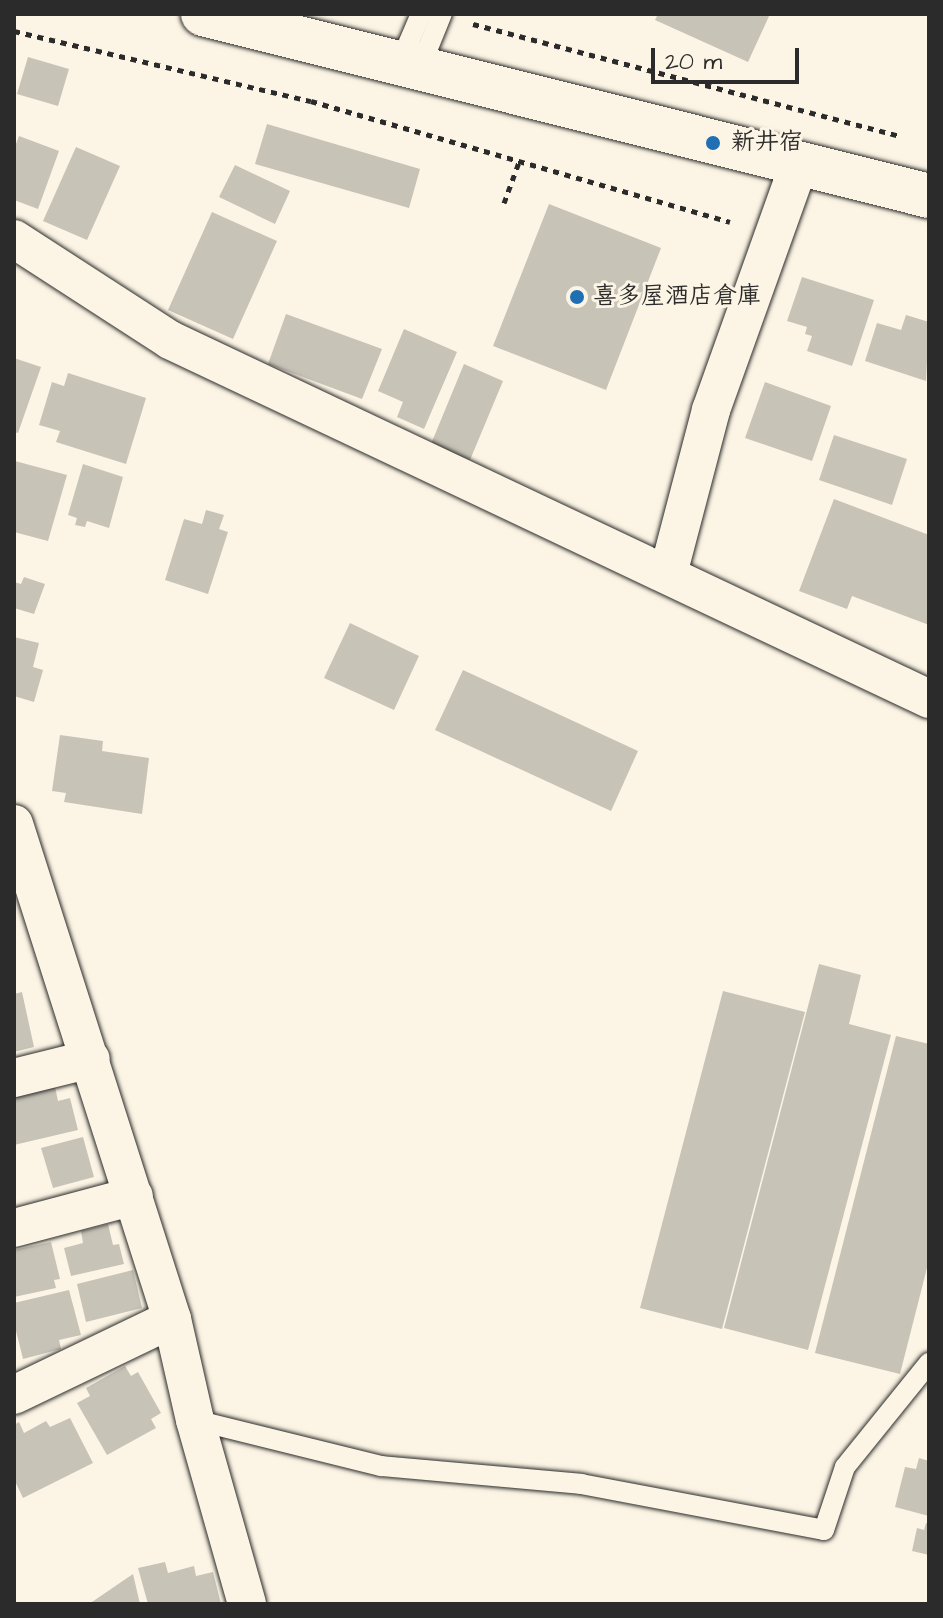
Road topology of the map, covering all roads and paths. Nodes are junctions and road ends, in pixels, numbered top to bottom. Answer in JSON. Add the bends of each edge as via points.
{"nodes":[{"id":1,"x":203,"y":14,"type":"edge"},
{"id":2,"x":421,"y":14,"type":"edge"},
{"id":3,"x":442,"y":14,"type":"edge"},
{"id":4,"x":475,"y":14,"type":"edge"},
{"id":5,"x":14,"y":31,"type":"edge"},
{"id":6,"x":411,"y":66,"type":"junction"},
{"id":7,"x":914,"y":139,"type":"dead end"},
{"id":8,"x":519,"y":162,"type":"junction"},
{"id":9,"x":800,"y":162,"type":"junction"},
{"id":10,"x":929,"y":196,"type":"edge"},
{"id":11,"x":504,"y":203,"type":"dead end"},
{"id":12,"x":743,"y":226,"type":"dead end"},
{"id":13,"x":14,"y":239,"type":"edge"},
{"id":14,"x":668,"y":574,"type":"junction"},
{"id":15,"x":929,"y":699,"type":"edge"},
{"id":16,"x":14,"y":824,"type":"edge"},
{"id":17,"x":91,"y":1059,"type":"junction"},
{"id":18,"x":14,"y":1078,"type":"edge"},
{"id":19,"x":134,"y":1196,"type":"junction"},
{"id":20,"x":14,"y":1228,"type":"edge"},
{"id":21,"x":172,"y":1319,"type":"junction"},
{"id":22,"x":929,"y":1363,"type":"edge"},
{"id":23,"x":14,"y":1395,"type":"edge"},
{"id":24,"x":195,"y":1420,"type":"junction"},
{"id":25,"x":247,"y":1604,"type":"edge"}],
"edges":[{"from":1,"to":6,"type":"street"},
{"from":2,"to":6,"type":"lane","via":[[409,42]]},
{"from":3,"to":6,"type":"lane","via":[[428,48]]},
{"from":4,"to":7,"type":"path","via":[[471,23]]},
{"from":5,"to":8,"type":"path","via":[[311,101]]},
{"from":6,"to":9,"type":"street"},
{"from":8,"to":11,"type":"path"},
{"from":8,"to":12,"type":"path"},
{"from":9,"to":10,"type":"street"},
{"from":9,"to":14,"type":"street","via":[[711,410]]},
{"from":13,"to":14,"type":"street","via":[[170,340]]},
{"from":14,"to":15,"type":"street"},
{"from":16,"to":17,"type":"street"},
{"from":17,"to":18,"type":"street"},
{"from":17,"to":19,"type":"street"},
{"from":19,"to":20,"type":"street"},
{"from":19,"to":21,"type":"street"},
{"from":21,"to":23,"type":"street"},
{"from":21,"to":24,"type":"street"},
{"from":22,"to":24,"type":"lane","via":[[845,1467],[824,1530],[581,1484],[381,1466]]},
{"from":24,"to":25,"type":"street"}]}
